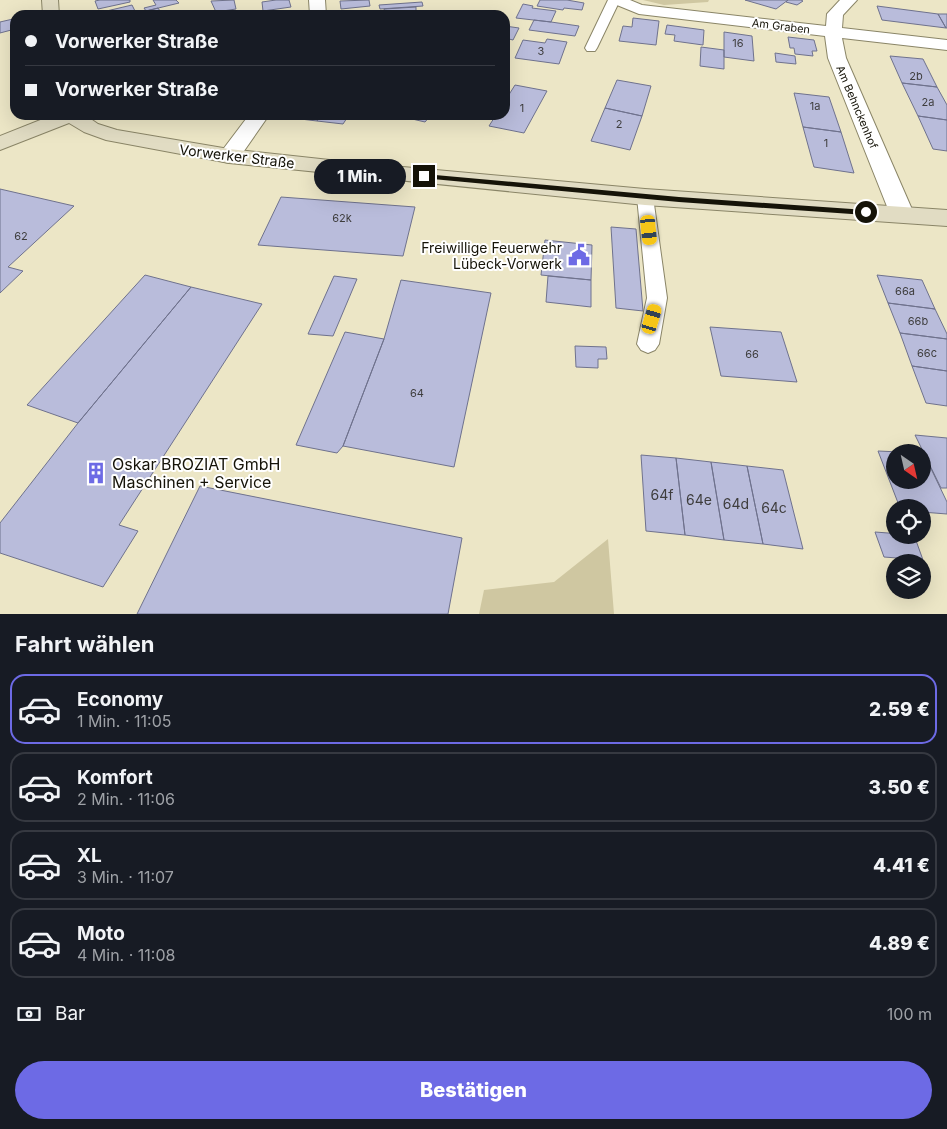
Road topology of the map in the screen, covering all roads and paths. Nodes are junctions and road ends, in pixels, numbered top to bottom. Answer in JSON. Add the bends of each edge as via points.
{"nodes":[{"id":1,"x":616,"y":0,"type":"edge"},
{"id":2,"x":849,"y":0,"type":"edge"},
{"id":3,"x":833,"y":32,"type":"junction"},
{"id":4,"x":947,"y":46,"type":"edge"},
{"id":5,"x":591,"y":48,"type":"dead end"},
{"id":6,"x":58,"y":120,"type":"edge"},
{"id":7,"x":78,"y":120,"type":"edge"},
{"id":8,"x":255,"y":120,"type":"edge"},
{"id":9,"x":0,"y":144,"type":"edge"},
{"id":10,"x":229,"y":156,"type":"junction"},
{"id":11,"x":645,"y":197,"type":"junction"},
{"id":12,"x":902,"y":214,"type":"junction"},
{"id":13,"x":947,"y":218,"type":"edge"},
{"id":14,"x":648,"y":344,"type":"dead end"}],
"edges":[{"from":1,"to":3,"type":"street","name":"Am Graben","via":[[639,9]]},
{"from":1,"to":5,"type":"lane"},
{"from":2,"to":3,"type":"street","name":"Am Behnckenhof","via":[[835,14]]},
{"from":3,"to":4,"type":"street","name":"Am Graben"},
{"from":3,"to":12,"type":"street","name":"Am Behnckenhof","via":[[837,58]]},
{"from":6,"to":9,"type":"street"},
{"from":7,"to":10,"type":"street","name":"Vorwerker Straße","via":[[113,136]]},
{"from":8,"to":10,"type":"street"},
{"from":10,"to":11,"type":"street","name":"Vorwerker Straße"},
{"from":11,"to":12,"type":"street","name":"Vorwerker Straße"},
{"from":11,"to":14,"type":"lane","via":[[657,297]]},
{"from":12,"to":13,"type":"street","name":"Vorwerker Straße"}]}
